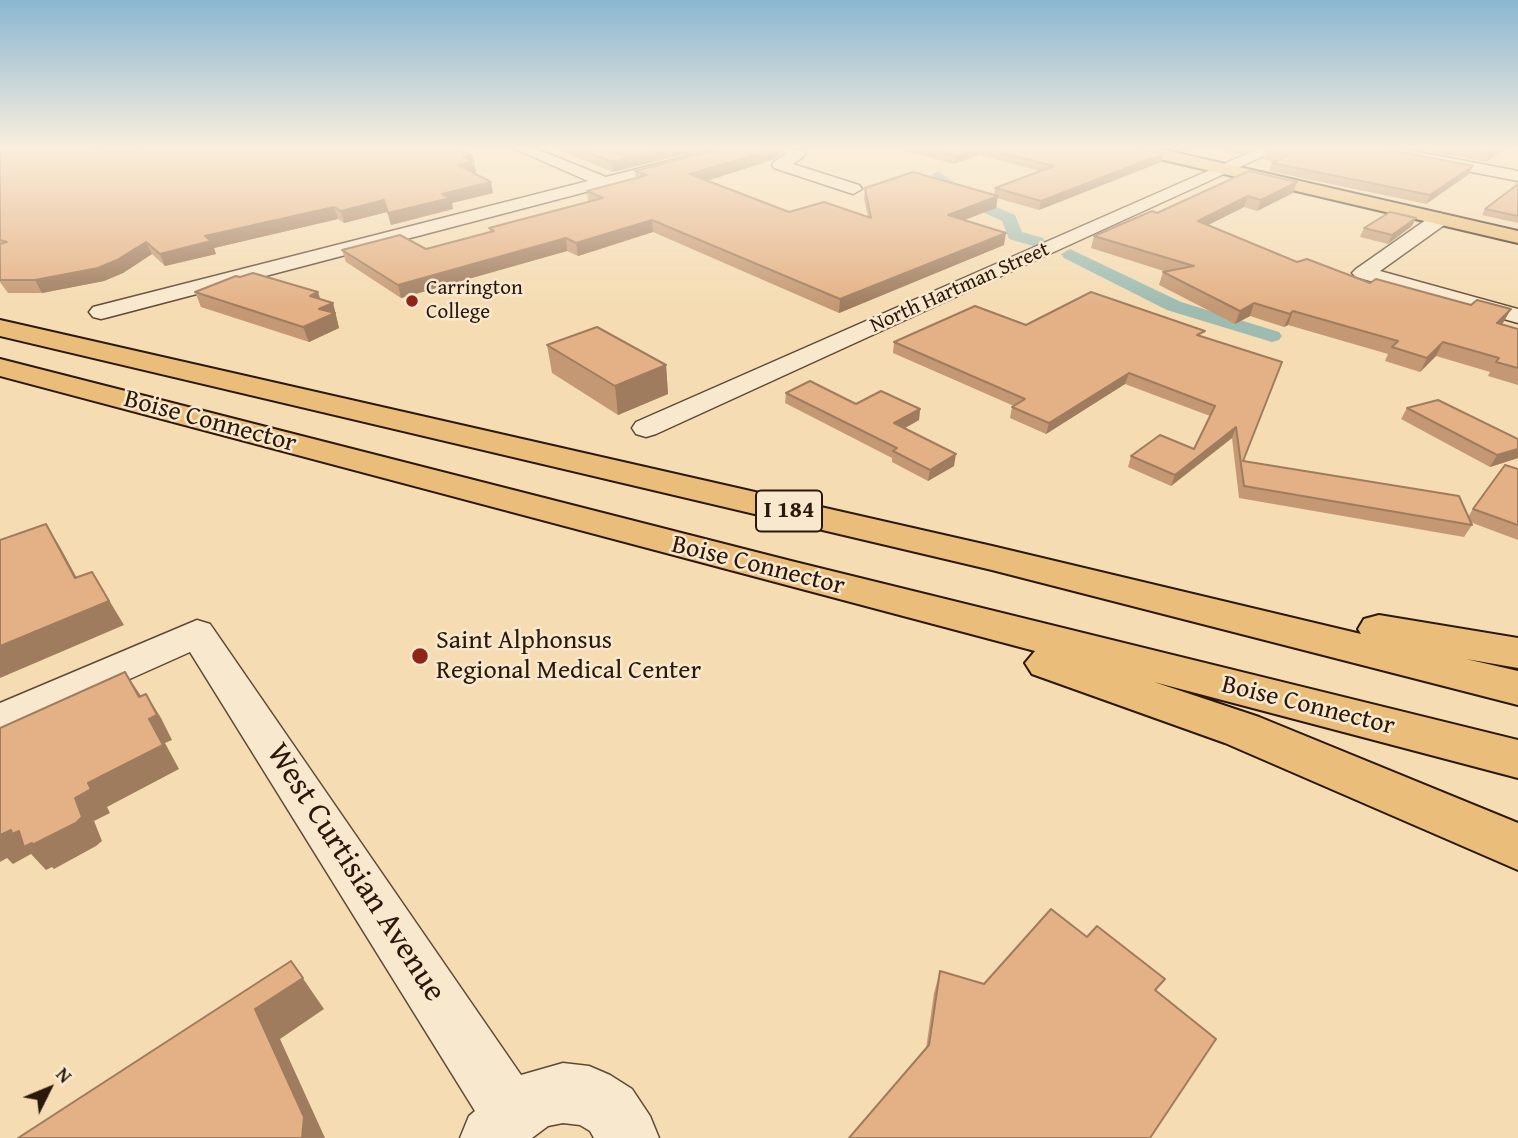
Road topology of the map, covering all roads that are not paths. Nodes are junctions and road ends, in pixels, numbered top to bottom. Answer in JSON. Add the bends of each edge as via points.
{"nodes":[{"id":1,"x":531,"y":201,"type":"edge"},
{"id":2,"x":1153,"y":201,"type":"edge"},
{"id":3,"x":1363,"y":201,"type":"edge"},
{"id":4,"x":1440,"y":219,"type":"junction"},
{"id":5,"x":1518,"y":237,"type":"edge"},
{"id":6,"x":100,"y":312,"type":"dead end"},
{"id":7,"x":1518,"y":316,"type":"edge"},
{"id":8,"x":0,"y":328,"type":"edge"},
{"id":9,"x":0,"y":366,"type":"edge"},
{"id":10,"x":646,"y":428,"type":"dead end"},
{"id":11,"x":992,"y":558,"type":"junction"},
{"id":12,"x":791,"y":574,"type":"junction"},
{"id":13,"x":1518,"y":653,"type":"edge"},
{"id":14,"x":1518,"y":688,"type":"edge"},
{"id":15,"x":0,"y":721,"type":"edge"},
{"id":16,"x":1518,"y":759,"type":"edge"},
{"id":17,"x":1518,"y":847,"type":"edge"},
{"id":18,"x":502,"y":1126,"type":"edge"},
{"id":19,"x":628,"y":1138,"type":"edge"}],
"edges":[{"from":1,"to":6,"type":"street"},
{"from":2,"to":10,"type":"street","name":"North Hartman Street"},
{"from":3,"to":4,"type":"main road"},
{"from":4,"to":5,"type":"main road"},
{"from":4,"to":7,"type":"street","via":[[1363,273]]},
{"from":8,"to":11,"type":"main road","name":"Boise Connector","number":"I 184"},
{"from":9,"to":12,"type":"main road","name":"Boise Connector","number":"I 184"},
{"from":11,"to":13,"type":"main road"},
{"from":11,"to":14,"type":"main road","name":"Boise Connector","number":"I 184"},
{"from":12,"to":16,"type":"main road","name":"Boise Connector","number":"I 184"},
{"from":12,"to":17,"type":"main road","via":[[1242,730]]},
{"from":15,"to":18,"type":"street","name":"West Curtisian Avenue","via":[[197,633]]},
{"from":18,"to":19,"type":"street","via":[[536,1099],[563,1093],[589,1096],[611,1110]]}]}
